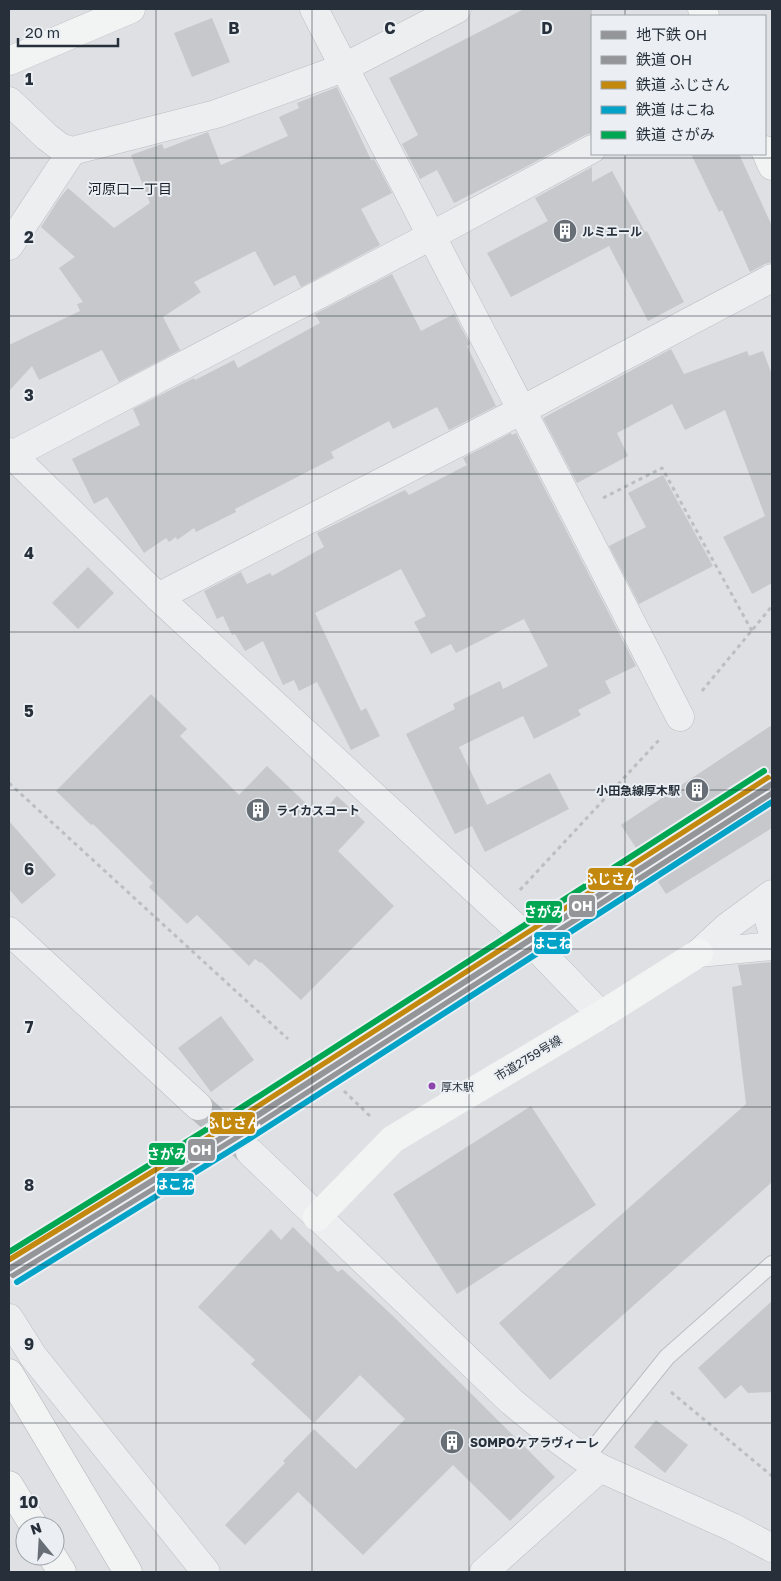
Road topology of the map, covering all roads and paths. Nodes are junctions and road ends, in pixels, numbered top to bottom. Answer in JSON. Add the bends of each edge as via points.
{"nodes":[{"id":1,"x":131,"y":9,"type":"edge"},
{"id":2,"x":314,"y":9,"type":"edge"},
{"id":3,"x":457,"y":9,"type":"edge"},
{"id":4,"x":9,"y":61,"type":"edge"},
{"id":5,"x":344,"y":68,"type":"junction"},
{"id":6,"x":9,"y":101,"type":"edge"},
{"id":7,"x":591,"y":150,"type":"edge"},
{"id":8,"x":72,"y":151,"type":"junction"},
{"id":9,"x":766,"y":152,"type":"edge"},
{"id":10,"x":772,"y":166,"type":"edge"},
{"id":11,"x":431,"y":236,"type":"junction"},
{"id":12,"x":9,"y":246,"type":"edge"},
{"id":13,"x":772,"y":278,"type":"edge"},
{"id":14,"x":522,"y":410,"type":"junction"},
{"id":15,"x":10,"y":454,"type":"edge"},
{"id":16,"x":576,"y":512,"type":"junction"},
{"id":17,"x":158,"y":597,"type":"junction"},
{"id":18,"x":772,"y":606,"type":"edge"},
{"id":19,"x":752,"y":630,"type":"junction"},
{"id":20,"x":680,"y":717,"type":"junction"},
{"id":21,"x":772,"y":765,"type":"edge"},
{"id":22,"x":9,"y":783,"type":"edge"},
{"id":23,"x":772,"y":790,"type":"edge"},
{"id":24,"x":769,"y":896,"type":"edge"},
{"id":25,"x":9,"y":931,"type":"edge"},
{"id":26,"x":772,"y":931,"type":"edge"},
{"id":27,"x":520,"y":932,"type":"junction"},
{"id":28,"x":772,"y":946,"type":"edge"},
{"id":29,"x":699,"y":953,"type":"junction"},
{"id":30,"x":602,"y":1015,"type":"junction"},
{"id":31,"x":288,"y":1039,"type":"dead end"},
{"id":32,"x":344,"y":1090,"type":"dead end"},
{"id":33,"x":198,"y":1106,"type":"tunnel mouth"},
{"id":34,"x":393,"y":1139,"type":"junction"},
{"id":35,"x":250,"y":1152,"type":"tunnel mouth"},
{"id":36,"x":317,"y":1217,"type":"junction"},
{"id":37,"x":772,"y":1264,"type":"edge"},
{"id":38,"x":9,"y":1318,"type":"edge"},
{"id":39,"x":9,"y":1373,"type":"edge"},
{"id":40,"x":651,"y":1375,"type":"junction"},
{"id":41,"x":593,"y":1464,"type":"junction"},
{"id":42,"x":772,"y":1476,"type":"edge"},
{"id":43,"x":9,"y":1485,"type":"edge"},
{"id":44,"x":9,"y":1501,"type":"edge"},
{"id":45,"x":17,"y":1516,"type":"edge"},
{"id":46,"x":28,"y":1516,"type":"edge"},
{"id":47,"x":772,"y":1548,"type":"edge"},
{"id":48,"x":128,"y":1572,"type":"edge"},
{"id":49,"x":206,"y":1572,"type":"edge"},
{"id":50,"x":484,"y":1572,"type":"edge"}],
"edges":[{"from":1,"to":4,"type":"main road"},
{"from":2,"to":5,"type":"street"},
{"from":3,"to":5,"type":"street"},
{"from":5,"to":8,"type":"street","via":[[216,114]]},
{"from":5,"to":11,"type":"street"},
{"from":6,"to":8,"type":"street","via":[[46,137],[60,148]]},
{"from":7,"to":11,"type":"street"},
{"from":8,"to":12,"type":"street"},
{"from":9,"to":10,"type":"main road"},
{"from":11,"to":14,"type":"street"},
{"from":11,"to":15,"type":"street"},
{"from":13,"to":14,"type":"street"},
{"from":14,"to":16,"type":"street"},
{"from":14,"to":17,"type":"street"},
{"from":15,"to":17,"type":"street"},
{"from":16,"to":19,"type":"path","via":[[662,468]]},
{"from":16,"to":20,"type":"street"},
{"from":17,"to":27,"type":"street"},
{"from":18,"to":19,"type":"path"},
{"from":19,"to":20,"type":"path"},
{"from":20,"to":27,"type":"path"},
{"from":21,"to":27,"type":"path"},
{"from":22,"to":31,"type":"path"},
{"from":23,"to":27,"type":"path"},
{"from":24,"to":26,"type":"street","via":[[767,912]]},
{"from":24,"to":29,"type":"street"},
{"from":25,"to":33,"type":"street"},
{"from":27,"to":30,"type":"street"},
{"from":28,"to":29,"type":"street"},
{"from":29,"to":30,"type":"main road","name":"市道2759号線"},
{"from":30,"to":34,"type":"main road","name":"市道2759号線"},
{"from":32,"to":34,"type":"path"},
{"from":34,"to":36,"type":"main road","name":"市道2759号線"},
{"from":35,"to":36,"type":"street"},
{"from":36,"to":41,"type":"street","via":[[512,1402]]},
{"from":37,"to":40,"type":"lane"},
{"from":38,"to":49,"type":"street","via":[[33,1356]]},
{"from":39,"to":48,"type":"main road"},
{"from":40,"to":41,"type":"lane"},
{"from":40,"to":42,"type":"path"},
{"from":41,"to":47,"type":"street"},
{"from":41,"to":50,"type":"street"},
{"from":43,"to":46,"type":"main road"},
{"from":44,"to":45,"type":"main road"}]}
